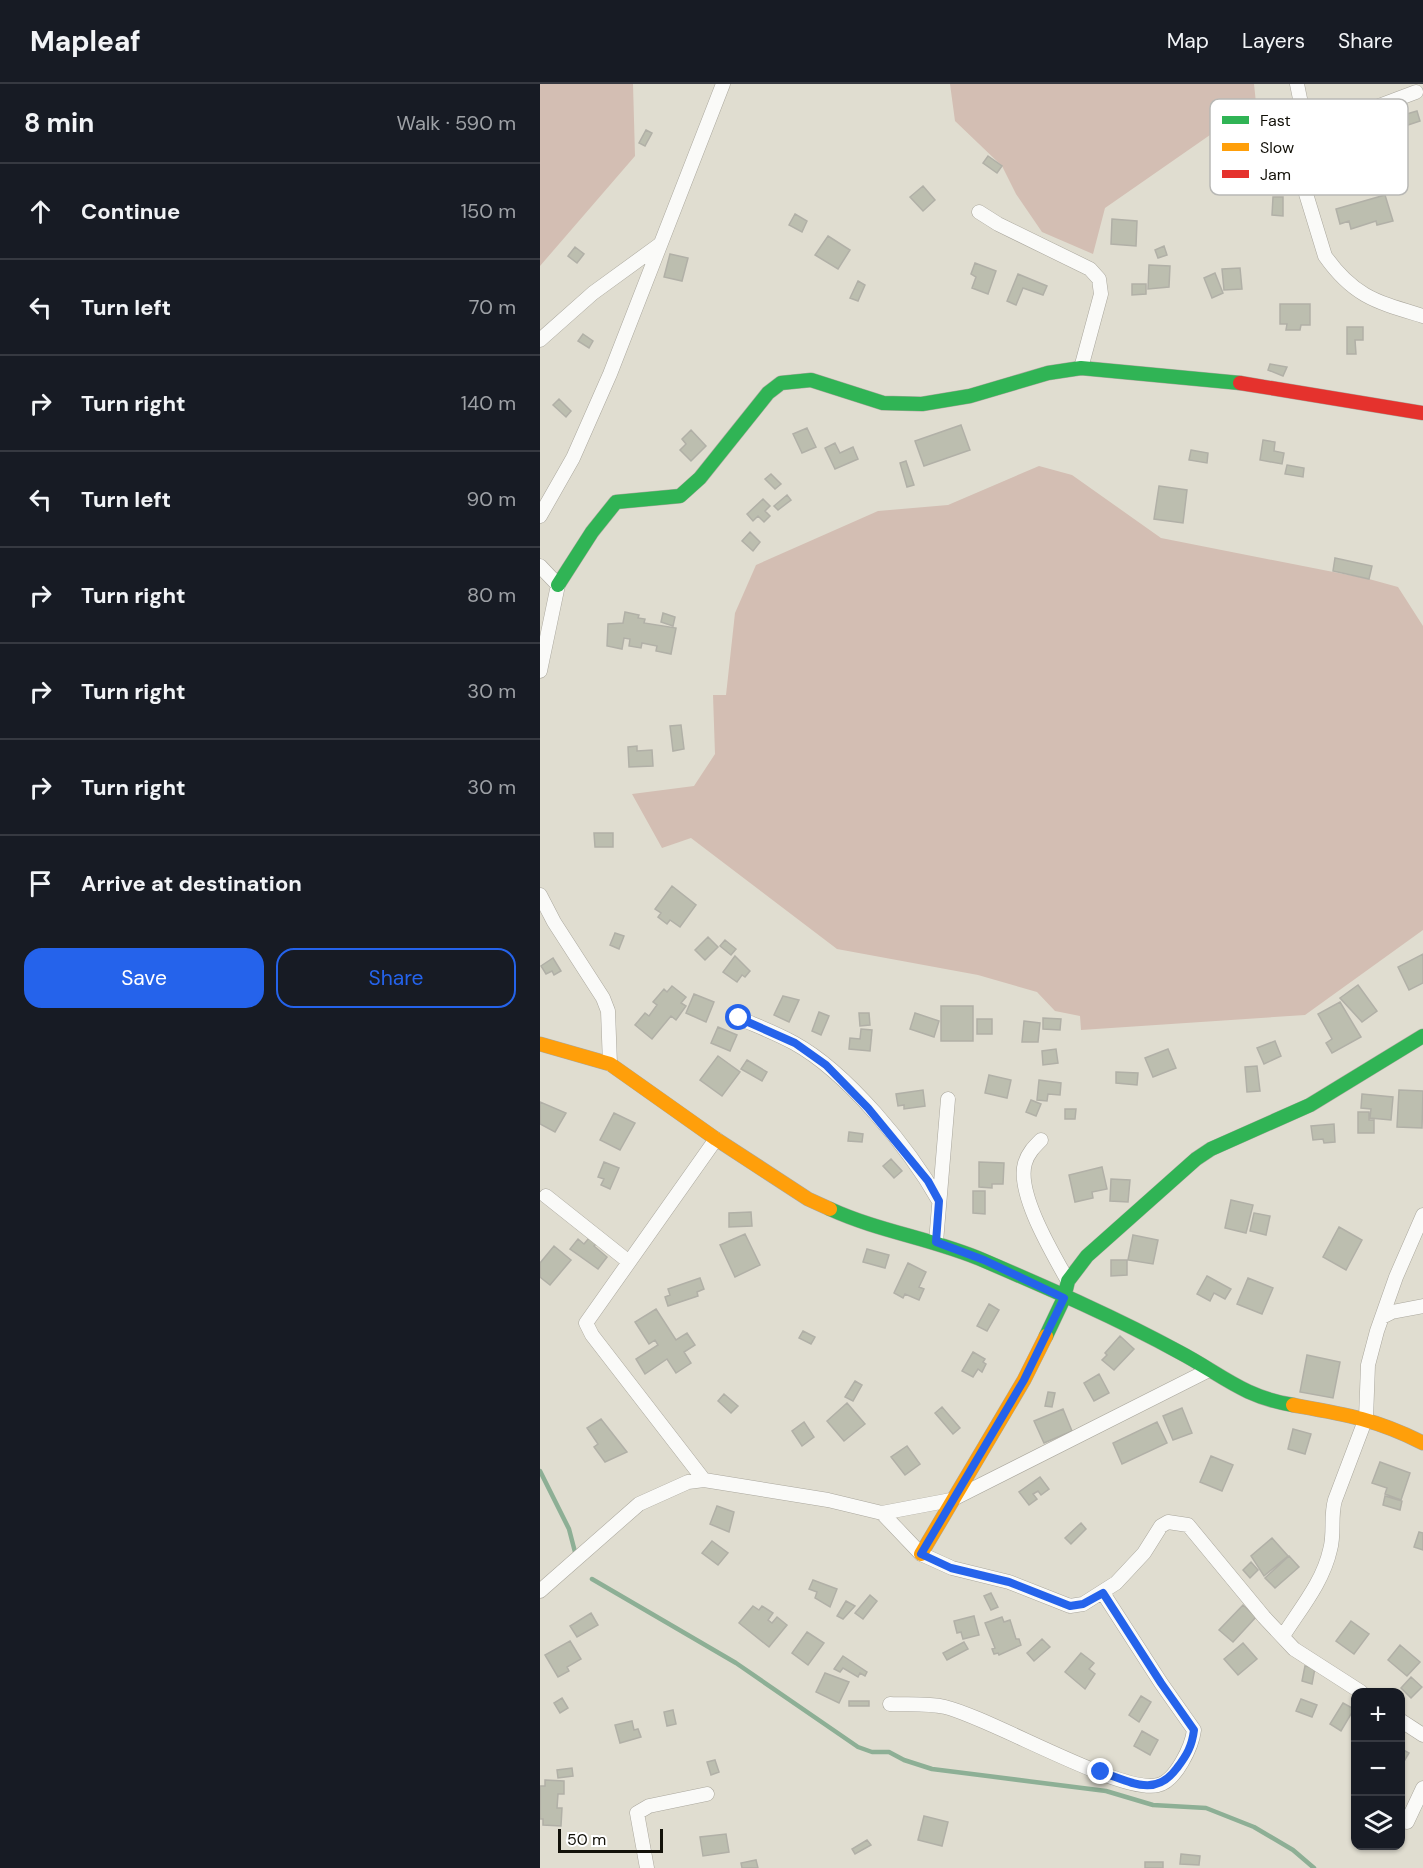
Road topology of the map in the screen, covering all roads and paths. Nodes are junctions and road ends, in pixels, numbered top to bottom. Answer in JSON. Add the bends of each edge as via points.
{"nodes":[{"id":1,"x":723,"y":84,"type":"edge"},
{"id":2,"x":1297,"y":84,"type":"edge"},
{"id":3,"x":1416,"y":92,"type":"dead end"},
{"id":4,"x":1300,"y":99,"type":"edge"},
{"id":5,"x":1397,"y":99,"type":"edge"},
{"id":6,"x":1306,"y":195,"type":"edge"},
{"id":7,"x":979,"y":212,"type":"dead end"},
{"id":8,"x":659,"y":245,"type":"junction"},
{"id":9,"x":1423,"y":316,"type":"edge"},
{"id":10,"x":540,"y":340,"type":"edge"},
{"id":11,"x":1081,"y":368,"type":"junction"},
{"id":12,"x":1423,"y":413,"type":"edge"},
{"id":13,"x":540,"y":516,"type":"edge"},
{"id":14,"x":540,"y":566,"type":"edge"},
{"id":15,"x":558,"y":585,"type":"junction"},
{"id":16,"x":540,"y":671,"type":"edge"},
{"id":17,"x":540,"y":895,"type":"edge"},
{"id":18,"x":739,"y":1018,"type":"dead end"},
{"id":19,"x":1423,"y":1036,"type":"edge"},
{"id":20,"x":540,"y":1044,"type":"edge"},
{"id":21,"x":610,"y":1065,"type":"junction"},
{"id":22,"x":948,"y":1099,"type":"dead end"},
{"id":23,"x":716,"y":1139,"type":"junction"},
{"id":24,"x":1041,"y":1140,"type":"dead end"},
{"id":25,"x":546,"y":1196,"type":"dead end"},
{"id":26,"x":939,"y":1201,"type":"junction"},
{"id":27,"x":1423,"y":1215,"type":"edge"},
{"id":28,"x":936,"y":1242,"type":"junction"},
{"id":29,"x":629,"y":1262,"type":"junction"},
{"id":30,"x":1068,"y":1281,"type":"junction"},
{"id":31,"x":1064,"y":1298,"type":"junction"},
{"id":32,"x":1423,"y":1306,"type":"edge"},
{"id":33,"x":1382,"y":1317,"type":"junction"},
{"id":34,"x":1209,"y":1370,"type":"junction"},
{"id":35,"x":1366,"y":1418,"type":"junction"},
{"id":36,"x":1423,"y":1443,"type":"edge"},
{"id":37,"x":704,"y":1480,"type":"junction"},
{"id":38,"x":951,"y":1500,"type":"junction"},
{"id":39,"x":882,"y":1513,"type":"junction"},
{"id":40,"x":921,"y":1554,"type":"junction"},
{"id":41,"x":546,"y":1579,"type":"edge"},
{"id":42,"x":540,"y":1591,"type":"edge"},
{"id":43,"x":1103,"y":1593,"type":"junction"},
{"id":44,"x":1283,"y":1636,"type":"junction"},
{"id":45,"x":1355,"y":1688,"type":"edge"},
{"id":46,"x":890,"y":1704,"type":"dead end"},
{"id":47,"x":1405,"y":1723,"type":"edge"},
{"id":48,"x":1423,"y":1735,"type":"edge"},
{"id":49,"x":1423,"y":1788,"type":"edge"},
{"id":50,"x":707,"y":1794,"type":"dead end"},
{"id":51,"x":1407,"y":1822,"type":"dead end"},
{"id":52,"x":647,"y":1868,"type":"edge"}],
"edges":[{"from":1,"to":8,"type":"street"},
{"from":2,"to":4,"type":"street"},
{"from":3,"to":5,"type":"street"},
{"from":6,"to":9,"type":"street","via":[[1325,256],[1345,282],[1378,303]]},
{"from":7,"to":11,"type":"street","via":[[1090,269],[1099,279],[1101,294]]},
{"from":8,"to":10,"type":"street","via":[[593,293]]},
{"from":8,"to":13,"type":"street","via":[[592,416]]},
{"from":11,"to":12,"type":"street","via":[[1222,380]]},
{"from":11,"to":15,"type":"street","via":[[922,404],[883,403],[811,380],[782,384],[768,393],[685,492],[665,499],[616,502]]},
{"from":14,"to":15,"type":"street"},
{"from":15,"to":16,"type":"street"},
{"from":17,"to":21,"type":"street","via":[[603,998],[608,1011]]},
{"from":18,"to":26,"type":"street","via":[[795,1043],[826,1065],[902,1147]]},
{"from":19,"to":30,"type":"street","via":[[1310,1105],[1196,1159],[1087,1256]]},
{"from":20,"to":21,"type":"street"},
{"from":21,"to":23,"type":"street"},
{"from":22,"to":26,"type":"street"},
{"from":23,"to":28,"type":"street","via":[[808,1199],[850,1218]]},
{"from":23,"to":29,"type":"street"},
{"from":24,"to":30,"type":"street","via":[[1025,1163],[1024,1179],[1041,1228]]},
{"from":25,"to":29,"type":"street"},
{"from":26,"to":28,"type":"street"},
{"from":27,"to":33,"type":"street"},
{"from":28,"to":31,"type":"street"},
{"from":29,"to":37,"type":"street","via":[[590,1314],[587,1329]]},
{"from":30,"to":31,"type":"street"},
{"from":31,"to":34,"type":"street","via":[[1180,1352]]},
{"from":31,"to":38,"type":"street","via":[[1019,1389]]},
{"from":32,"to":33,"type":"street"},
{"from":33,"to":35,"type":"street","via":[[1368,1365]]},
{"from":34,"to":35,"type":"street","via":[[1268,1401]]},
{"from":34,"to":38,"type":"street"},
{"from":35,"to":36,"type":"street"},
{"from":35,"to":44,"type":"street","via":[[1331,1513],[1332,1542],[1323,1572]]},
{"from":37,"to":39,"type":"street"},
{"from":37,"to":41,"type":"street","via":[[688,1482],[639,1504]]},
{"from":38,"to":39,"type":"street"},
{"from":38,"to":40,"type":"street"},
{"from":39,"to":40,"type":"street"},
{"from":40,"to":43,"type":"street","via":[[951,1568],[1009,1582],[1070,1606]]},
{"from":41,"to":42,"type":"street"},
{"from":43,"to":44,"type":"street","via":[[1144,1553],[1161,1526],[1178,1522],[1188,1525]]},
{"from":43,"to":46,"type":"street","via":[[1194,1730],[1192,1746],[1170,1778],[1160,1785],[1145,1786],[1101,1772],[944,1707]]},
{"from":44,"to":45,"type":"street","via":[[1294,1649]]},
{"from":47,"to":48,"type":"street"},
{"from":49,"to":51,"type":"street"},
{"from":50,"to":52,"type":"street","via":[[649,1806],[637,1813]]}]}
